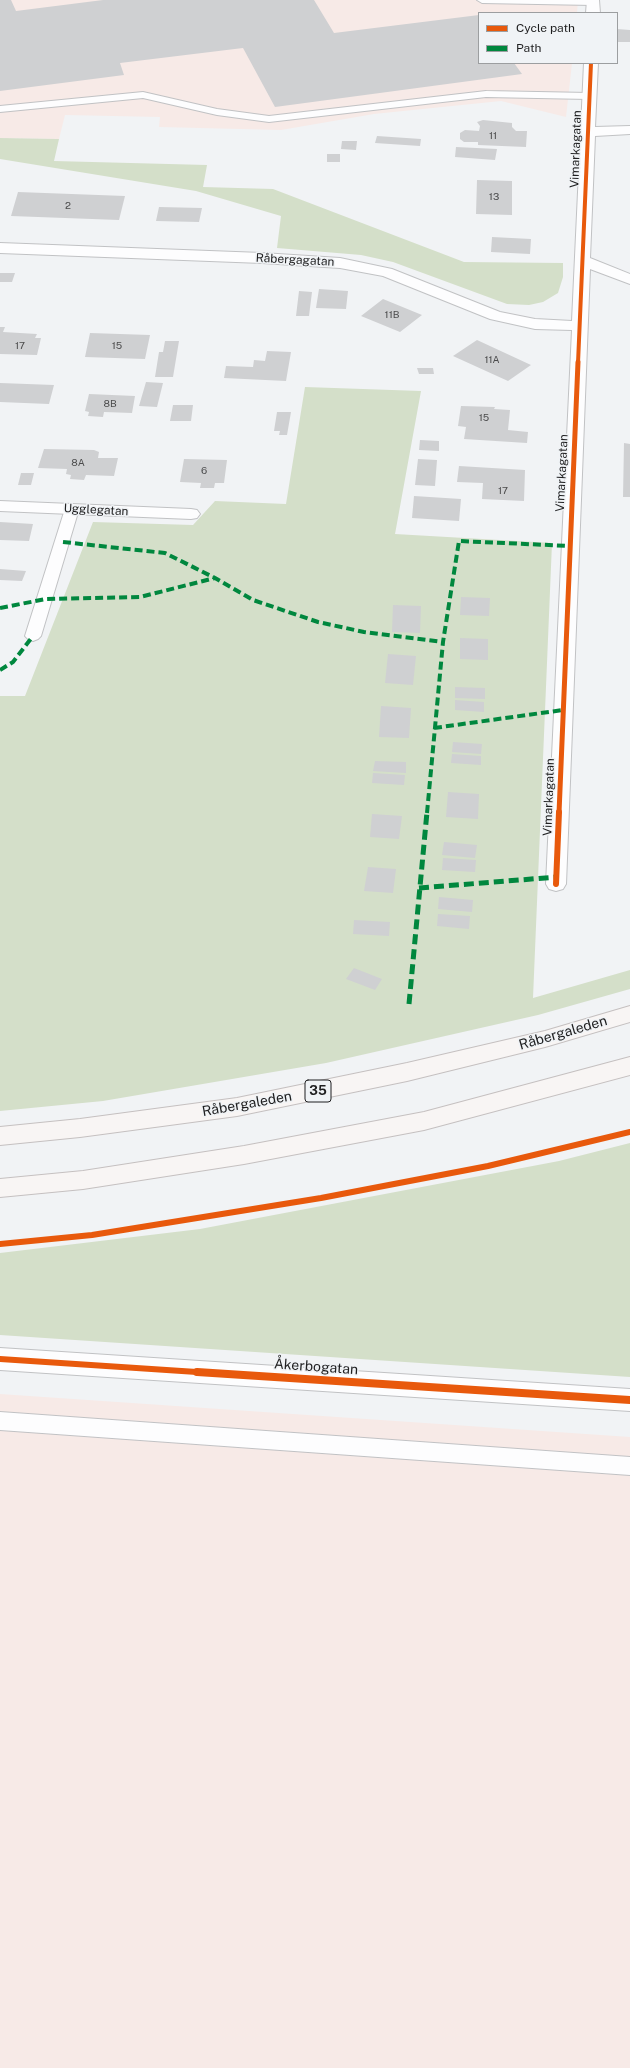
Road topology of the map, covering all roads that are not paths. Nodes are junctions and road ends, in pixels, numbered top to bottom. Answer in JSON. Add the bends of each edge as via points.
{"nodes":[{"id":1,"x":482,"y":0,"type":"edge"},
{"id":2,"x":593,"y":5,"type":"edge"},
{"id":3,"x":590,"y":64,"type":"edge"},
{"id":4,"x":589,"y":96,"type":"junction"},
{"id":5,"x":0,"y":109,"type":"edge"},
{"id":6,"x":630,"y":130,"type":"edge"},
{"id":7,"x":588,"y":132,"type":"junction"},
{"id":8,"x":0,"y":248,"type":"edge"},
{"id":9,"x":582,"y":260,"type":"junction"},
{"id":10,"x":630,"y":279,"type":"edge"},
{"id":11,"x":579,"y":326,"type":"junction"},
{"id":12,"x":0,"y":506,"type":"edge"},
{"id":13,"x":72,"y":509,"type":"junction"},
{"id":14,"x":191,"y":514,"type":"dead end"},
{"id":15,"x":33,"y":636,"type":"dead end"},
{"id":16,"x":556,"y":884,"type":"dead end"},
{"id":17,"x":630,"y":1014,"type":"edge"},
{"id":18,"x":630,"y":1066,"type":"edge"},
{"id":19,"x":0,"y":1136,"type":"edge"},
{"id":20,"x":0,"y":1188,"type":"edge"},
{"id":21,"x":0,"y":1359,"type":"edge"},
{"id":22,"x":630,"y":1400,"type":"edge"},
{"id":23,"x":0,"y":1421,"type":"edge"},
{"id":24,"x":630,"y":1466,"type":"edge"}],
"edges":[{"from":1,"to":2,"type":"lane"},
{"from":3,"to":4,"type":"street","name":"Vimarkagatan"},
{"from":4,"to":5,"type":"lane","via":[[486,94],[269,119],[216,112],[143,95]]},
{"from":4,"to":7,"type":"street","name":"Vimarkagatan"},
{"from":6,"to":7,"type":"street"},
{"from":7,"to":9,"type":"street","name":"Vimarkagatan"},
{"from":8,"to":11,"type":"street","name":"Råbergagatan","via":[[340,263],[387,272],[496,316],[535,324]]},
{"from":9,"to":10,"type":"street"},
{"from":9,"to":11,"type":"street","name":"Vimarkagatan"},
{"from":11,"to":16,"type":"street","name":"Vimarkagatan"},
{"from":12,"to":13,"type":"street","name":"Ugglegatan"},
{"from":13,"to":14,"type":"street","name":"Ugglegatan"},
{"from":13,"to":15,"type":"lane"},
{"from":17,"to":19,"type":"main road","name":"Råbergaleden","number":"35","via":[[546,1039],[415,1070],[237,1107]]},
{"from":18,"to":20,"type":"main road","via":[[424,1121],[244,1155],[83,1180]]},
{"from":21,"to":22,"type":"street","name":"Åkerbogatan"},
{"from":23,"to":24,"type":"lane"}]}
